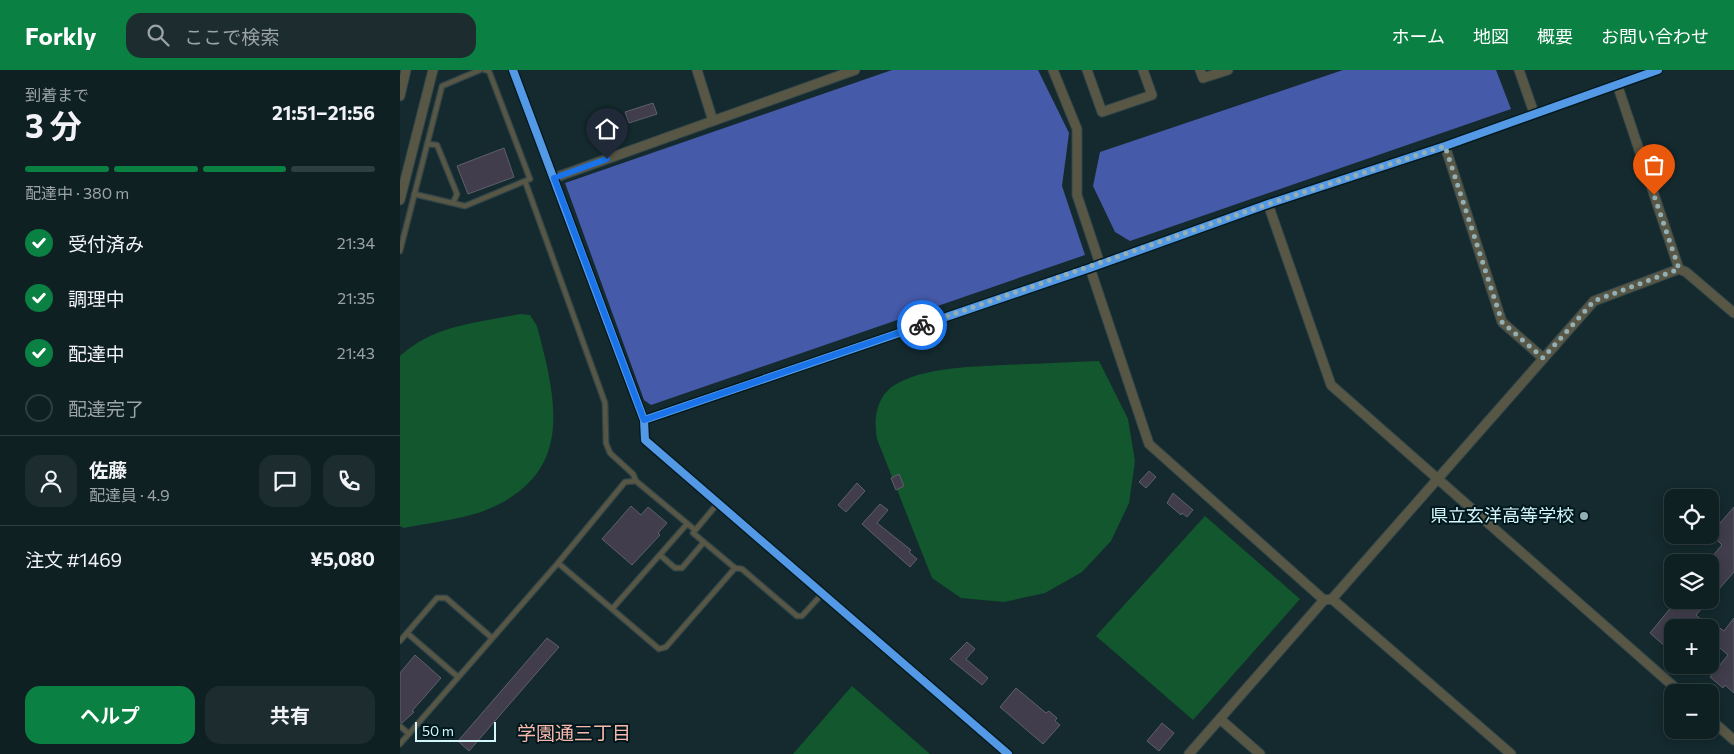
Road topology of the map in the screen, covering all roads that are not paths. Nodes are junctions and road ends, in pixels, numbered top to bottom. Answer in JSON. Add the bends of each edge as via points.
{"nodes":[{"id":1,"x":406,"y":70,"type":"edge"},
{"id":2,"x":433,"y":70,"type":"edge"},
{"id":3,"x":480,"y":70,"type":"edge"},
{"id":4,"x":485,"y":70,"type":"edge"},
{"id":5,"x":513,"y":70,"type":"edge"},
{"id":6,"x":697,"y":70,"type":"edge"},
{"id":7,"x":856,"y":70,"type":"edge"},
{"id":8,"x":1052,"y":70,"type":"edge"},
{"id":9,"x":1087,"y":70,"type":"edge"},
{"id":10,"x":1143,"y":70,"type":"edge"},
{"id":11,"x":1200,"y":70,"type":"edge"},
{"id":12,"x":1228,"y":70,"type":"edge"},
{"id":13,"x":1519,"y":70,"type":"edge"},
{"id":14,"x":1658,"y":70,"type":"edge"},
{"id":15,"x":1617,"y":84,"type":"junction"},
{"id":16,"x":400,"y":96,"type":"edge"},
{"id":17,"x":1534,"y":113,"type":"junction"},
{"id":18,"x":713,"y":121,"type":"junction"},
{"id":19,"x":427,"y":144,"type":"junction"},
{"id":20,"x":1445,"y":146,"type":"junction"},
{"id":21,"x":554,"y":178,"type":"junction"},
{"id":22,"x":525,"y":181,"type":"junction"},
{"id":23,"x":414,"y":194,"type":"junction"},
{"id":24,"x":400,"y":200,"type":"edge"},
{"id":25,"x":453,"y":203,"type":"junction"},
{"id":26,"x":1268,"y":204,"type":"junction"},
{"id":27,"x":400,"y":251,"type":"edge"},
{"id":28,"x":1100,"y":264,"type":"junction"},
{"id":29,"x":1090,"y":268,"type":"junction"},
{"id":30,"x":1679,"y":269,"type":"junction"},
{"id":31,"x":1734,"y":314,"type":"edge"},
{"id":32,"x":1543,"y":358,"type":"junction"},
{"id":33,"x":644,"y":420,"type":"junction"},
{"id":34,"x":1437,"y":480,"type":"junction"},
{"id":35,"x":636,"y":481,"type":"junction"},
{"id":36,"x":718,"y":503,"type":"junction"},
{"id":37,"x":687,"y":524,"type":"junction"},
{"id":38,"x":695,"y":530,"type":"junction"},
{"id":39,"x":704,"y":542,"type":"junction"},
{"id":40,"x":660,"y":555,"type":"junction"},
{"id":41,"x":558,"y":563,"type":"junction"},
{"id":42,"x":735,"y":568,"type":"junction"},
{"id":43,"x":822,"y":594,"type":"junction"},
{"id":44,"x":1328,"y":600,"type":"junction"},
{"id":45,"x":612,"y":609,"type":"junction"},
{"id":46,"x":407,"y":633,"type":"junction"},
{"id":47,"x":492,"y":638,"type":"junction"},
{"id":48,"x":400,"y":641,"type":"edge"},
{"id":49,"x":458,"y":677,"type":"junction"},
{"id":50,"x":1671,"y":684,"type":"edge"},
{"id":51,"x":1220,"y":719,"type":"junction"},
{"id":52,"x":400,"y":726,"type":"edge"},
{"id":53,"x":1719,"y":727,"type":"edge"},
{"id":54,"x":408,"y":734,"type":"junction"},
{"id":55,"x":1734,"y":740,"type":"edge"},
{"id":56,"x":400,"y":744,"type":"edge"},
{"id":57,"x":1008,"y":754,"type":"edge"},
{"id":58,"x":1189,"y":754,"type":"edge"},
{"id":59,"x":1260,"y":754,"type":"edge"},
{"id":60,"x":1511,"y":754,"type":"edge"}],
"edges":[{"from":1,"to":16,"type":"street"},
{"from":2,"to":24,"type":"street"},
{"from":3,"to":19,"type":"lane","via":[[442,86]]},
{"from":4,"to":22,"type":"lane","via":[[530,179]]},
{"from":5,"to":21,"type":"street"},
{"from":6,"to":18,"type":"street"},
{"from":7,"to":18,"type":"street"},
{"from":8,"to":28,"type":"street","via":[[1077,129],[1077,195]]},
{"from":9,"to":10,"type":"street","via":[[1102,112],[1152,95]]},
{"from":11,"to":12,"type":"street","via":[[1203,78]]},
{"from":13,"to":17,"type":"street"},
{"from":14,"to":15,"type":"street"},
{"from":15,"to":17,"type":"street"},
{"from":15,"to":30,"type":"street"},
{"from":17,"to":20,"type":"street"},
{"from":18,"to":21,"type":"street"},
{"from":19,"to":23,"type":"lane"},
{"from":19,"to":25,"type":"lane","via":[[437,146],[457,194]]},
{"from":20,"to":26,"type":"street"},
{"from":20,"to":32,"type":"street","via":[[1502,322]]},
{"from":21,"to":33,"type":"street"},
{"from":22,"to":25,"type":"lane","via":[[465,206]]},
{"from":22,"to":35,"type":"lane","via":[[605,403],[606,444],[610,454],[633,474]]},
{"from":23,"to":25,"type":"lane"},
{"from":23,"to":27,"type":"lane"},
{"from":26,"to":28,"type":"street"},
{"from":26,"to":34,"type":"street","via":[[1331,385]]},
{"from":28,"to":29,"type":"street"},
{"from":29,"to":33,"type":"street"},
{"from":29,"to":44,"type":"street","via":[[1149,444]]},
{"from":30,"to":31,"type":"street"},
{"from":30,"to":32,"type":"street","via":[[1594,301]]},
{"from":32,"to":34,"type":"street"},
{"from":33,"to":36,"type":"street","via":[[645,440]]},
{"from":34,"to":44,"type":"street"},
{"from":34,"to":50,"type":"street"},
{"from":35,"to":37,"type":"lane"},
{"from":35,"to":41,"type":"lane","via":[[625,482]]},
{"from":36,"to":38,"type":"lane"},
{"from":36,"to":43,"type":"street"},
{"from":37,"to":38,"type":"lane"},
{"from":37,"to":40,"type":"lane"},
{"from":38,"to":39,"type":"lane","via":[[693,533]]},
{"from":39,"to":40,"type":"lane","via":[[682,568],[675,568]]},
{"from":39,"to":42,"type":"lane"},
{"from":40,"to":45,"type":"lane"},
{"from":41,"to":45,"type":"lane"},
{"from":41,"to":47,"type":"lane"},
{"from":42,"to":43,"type":"lane","via":[[742,569],[797,616],[802,616]]},
{"from":42,"to":45,"type":"lane","via":[[666,647],[659,648]]},
{"from":43,"to":57,"type":"street"},
{"from":44,"to":51,"type":"street"},
{"from":44,"to":60,"type":"street"},
{"from":46,"to":47,"type":"lane","via":[[437,598],[446,598]]},
{"from":46,"to":48,"type":"lane"},
{"from":46,"to":49,"type":"lane"},
{"from":47,"to":49,"type":"lane"},
{"from":49,"to":54,"type":"lane"},
{"from":51,"to":58,"type":"street"},
{"from":51,"to":59,"type":"street"},
{"from":52,"to":54,"type":"lane"},
{"from":53,"to":55,"type":"street"},
{"from":54,"to":56,"type":"lane"}]}
